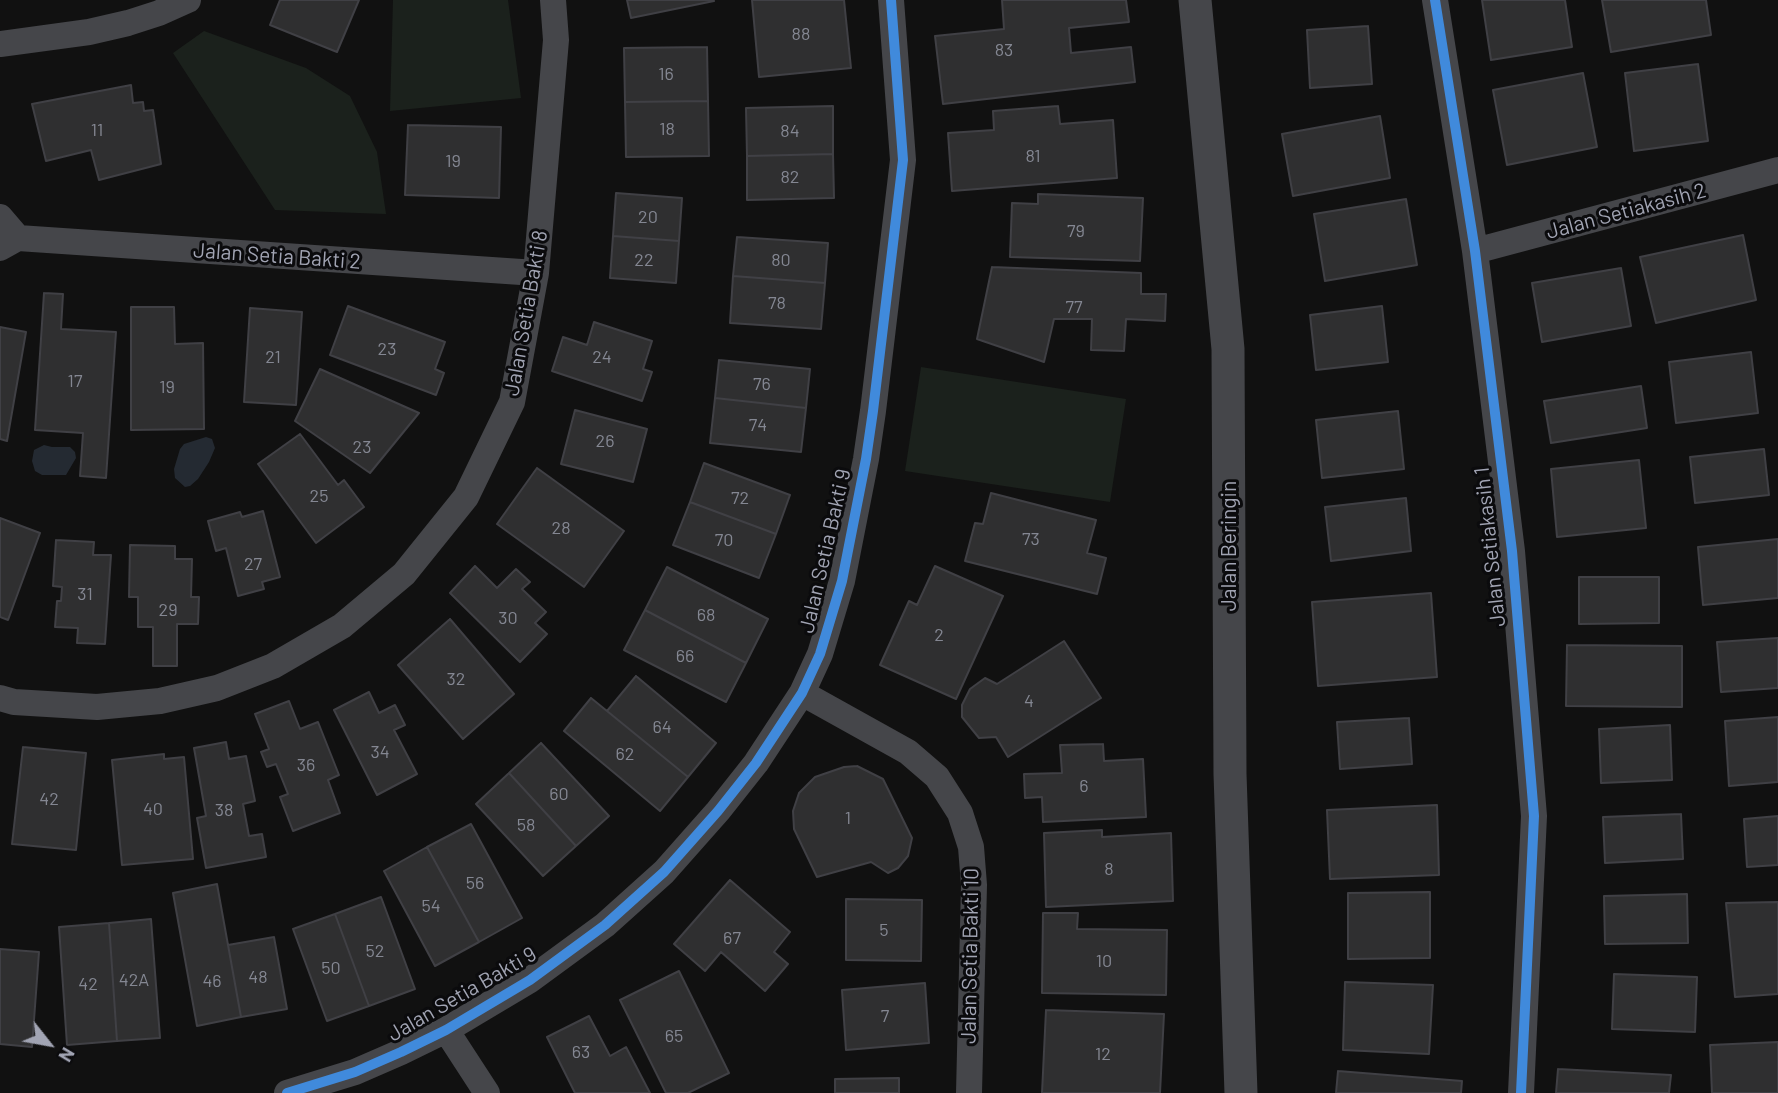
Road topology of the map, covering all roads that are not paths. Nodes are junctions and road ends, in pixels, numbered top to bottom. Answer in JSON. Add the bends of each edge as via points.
{"nodes":[{"id":1,"x":188,"y":0,"type":"edge"},
{"id":2,"x":553,"y":0,"type":"edge"},
{"id":3,"x":891,"y":0,"type":"edge"},
{"id":4,"x":1195,"y":0,"type":"edge"},
{"id":5,"x":1435,"y":0,"type":"edge"},
{"id":6,"x":0,"y":44,"type":"edge"},
{"id":7,"x":1778,"y":170,"type":"edge"},
{"id":8,"x":0,"y":217,"type":"edge"},
{"id":9,"x":9,"y":243,"type":"edge"},
{"id":10,"x":1475,"y":251,"type":"junction"},
{"id":11,"x":536,"y":273,"type":"junction"},
{"id":12,"x":802,"y":693,"type":"junction"},
{"id":13,"x":0,"y":698,"type":"edge"},
{"id":14,"x":446,"y":1030,"type":"junction"},
{"id":15,"x":287,"y":1093,"type":"edge"},
{"id":16,"x":487,"y":1093,"type":"edge"},
{"id":17,"x":969,"y":1093,"type":"edge"},
{"id":18,"x":1241,"y":1093,"type":"edge"},
{"id":19,"x":1521,"y":1093,"type":"edge"}],
"edges":[{"from":1,"to":6,"type":"street","via":[[128,23]]},
{"from":2,"to":11,"type":"street","name":"Jalan Setia Bakti 8","via":[[556,40]]},
{"from":3,"to":12,"type":"street","name":"Jalan Setia Bakti 9","via":[[903,160],[873,411],[842,581],[820,654]]},
{"from":4,"to":18,"type":"street","name":"Jalan Beringin","via":[[1228,349],[1230,774]]},
{"from":5,"to":10,"type":"street","name":"Jalan Setiakasih 1"},
{"from":7,"to":10,"type":"street","name":"Jalan Setiakasih 2"},
{"from":8,"to":9,"type":"street","name":"Jalan Setia Bakti 2"},
{"from":9,"to":11,"type":"street","name":"Jalan Setia Bakti 2"},
{"from":10,"to":19,"type":"street","name":"Jalan Setiakasih 1","via":[[1512,551],[1534,816]]},
{"from":11,"to":13,"type":"street","name":"Jalan Setia Bakti 8","via":[[512,402],[466,497],[404,574],[342,626],[273,666],[217,688],[160,701],[97,707]]},
{"from":12,"to":14,"type":"street","name":"Jalan Setia Bakti 9","via":[[756,763],[664,872],[605,925],[530,981]]},
{"from":12,"to":17,"type":"street","name":"Jalan Setia Bakti 10","via":[[908,752],[937,777],[960,813],[971,847],[974,885]]},
{"from":14,"to":15,"type":"street","name":"Jalan Setia Bakti 9","via":[[355,1072]]},
{"from":14,"to":16,"type":"street"}]}
